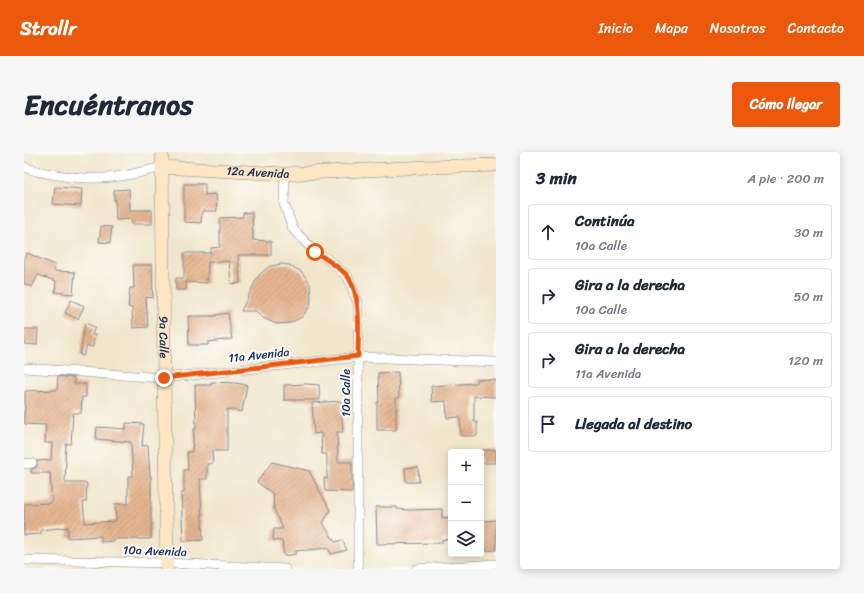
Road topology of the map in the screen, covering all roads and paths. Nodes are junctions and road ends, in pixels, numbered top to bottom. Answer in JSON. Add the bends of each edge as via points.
{"nodes":[{"id":1,"x":162,"y":152,"type":"edge"},
{"id":2,"x":495,"y":165,"type":"edge"},
{"id":3,"x":24,"y":167,"type":"edge"},
{"id":4,"x":162,"y":167,"type":"junction"},
{"id":5,"x":285,"y":174,"type":"junction"},
{"id":6,"x":358,"y":356,"type":"junction"},
{"id":7,"x":496,"y":362,"type":"edge"},
{"id":8,"x":24,"y":368,"type":"edge"},
{"id":9,"x":164,"y":378,"type":"junction"},
{"id":10,"x":24,"y":560,"type":"edge"},
{"id":11,"x":496,"y":564,"type":"edge"},
{"id":12,"x":167,"y":566,"type":"edge"},
{"id":13,"x":285,"y":569,"type":"edge"},
{"id":14,"x":358,"y":569,"type":"edge"},
{"id":15,"x":416,"y":569,"type":"edge"}],
"edges":[{"from":1,"to":4,"type":"street","name":"9a Calle"},
{"from":2,"to":5,"type":"street","name":"12a Avenida"},
{"from":3,"to":4,"type":"street","name":"12a Avenida","via":[[66,176],[98,178]]},
{"from":4,"to":5,"type":"street","name":"12a Avenida"},
{"from":4,"to":9,"type":"street","name":"9a Calle"},
{"from":5,"to":6,"type":"street","name":"10a Calle","via":[[284,204],[293,229],[315,252],[348,277],[358,303]]},
{"from":6,"to":7,"type":"street","name":"11a Avenida"},
{"from":6,"to":9,"type":"street","name":"11a Avenida"},
{"from":6,"to":14,"type":"street","name":"10a Calle"},
{"from":8,"to":9,"type":"street","name":"11a Avenida"},
{"from":9,"to":12,"type":"street","name":"9a Calle"},
{"from":10,"to":12,"type":"street","name":"10a Avenida"},
{"from":11,"to":15,"type":"street"},
{"from":12,"to":13,"type":"street","name":"10a Avenida"}]}
